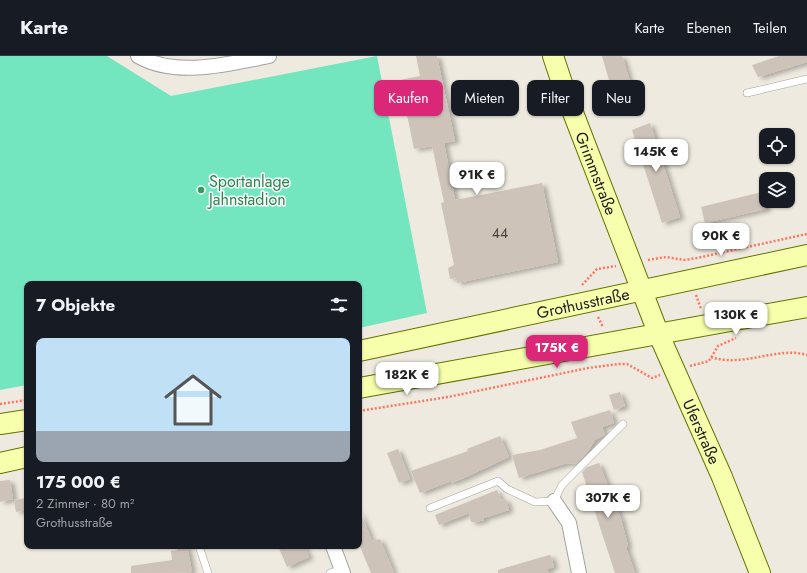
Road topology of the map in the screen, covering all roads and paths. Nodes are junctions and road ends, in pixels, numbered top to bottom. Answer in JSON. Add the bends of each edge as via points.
{"nodes":[{"id":1,"x":138,"y":56,"type":"edge"},
{"id":2,"x":269,"y":56,"type":"edge"},
{"id":3,"x":553,"y":56,"type":"edge"},
{"id":4,"x":220,"y":61,"type":"edge"},
{"id":5,"x":807,"y":79,"type":"edge"},
{"id":6,"x":747,"y":93,"type":"dead end"},
{"id":7,"x":807,"y":234,"type":"edge"},
{"id":8,"x":807,"y":255,"type":"edge"},
{"id":9,"x":650,"y":260,"type":"dead end"},
{"id":10,"x":642,"y":290,"type":"junction"},
{"id":11,"x":695,"y":292,"type":"dead end"},
{"id":12,"x":807,"y":307,"type":"edge"},
{"id":13,"x":702,"y":310,"type":"dead end"},
{"id":14,"x":659,"y":335,"type":"junction"},
{"id":15,"x":738,"y":338,"type":"dead end"},
{"id":16,"x":714,"y":339,"type":"dead end"},
{"id":17,"x":718,"y":346,"type":"junction"},
{"id":18,"x":362,"y":350,"type":"edge"},
{"id":19,"x":807,"y":355,"type":"edge"},
{"id":20,"x":616,"y":357,"type":"dead end"},
{"id":21,"x":711,"y":357,"type":"junction"},
{"id":22,"x":702,"y":362,"type":"dead end"},
{"id":23,"x":618,"y":364,"type":"junction"},
{"id":24,"x":657,"y":376,"type":"dead end"},
{"id":25,"x":362,"y":387,"type":"edge"},
{"id":26,"x":24,"y":400,"type":"edge"},
{"id":27,"x":0,"y":404,"type":"edge"},
{"id":28,"x":362,"y":411,"type":"edge"},
{"id":29,"x":24,"y":420,"type":"edge"},
{"id":30,"x":0,"y":424,"type":"edge"},
{"id":31,"x":623,"y":424,"type":"dead end"},
{"id":32,"x":24,"y":458,"type":"edge"},
{"id":33,"x":0,"y":463,"type":"edge"},
{"id":34,"x":554,"y":501,"type":"junction"},
{"id":35,"x":430,"y":508,"type":"dead end"},
{"id":36,"x":201,"y":549,"type":"edge"},
{"id":37,"x":334,"y":549,"type":"edge"},
{"id":38,"x":338,"y":572,"type":"edge"},
{"id":39,"x":208,"y":573,"type":"edge"},
{"id":40,"x":579,"y":573,"type":"edge"},
{"id":41,"x":760,"y":573,"type":"edge"}],
"edges":[{"from":1,"to":4,"type":"street","via":[[148,62],[192,69]]},
{"from":2,"to":4,"type":"street"},
{"from":3,"to":10,"type":"main road","name":"Grimmstraße"},
{"from":5,"to":6,"type":"lane"},
{"from":7,"to":9,"type":"path","via":[[684,260],[666,257]]},
{"from":8,"to":10,"type":"main road","name":"Grothusstraße"},
{"from":10,"to":14,"type":"main road","name":"Uferstraße"},
{"from":10,"to":18,"type":"main road","name":"Grothusstraße"},
{"from":11,"to":13,"type":"path"},
{"from":12,"to":14,"type":"main road"},
{"from":14,"to":25,"type":"main road"},
{"from":14,"to":41,"type":"main road","name":"Uferstraße","via":[[722,477]]},
{"from":15,"to":17,"type":"path"},
{"from":16,"to":17,"type":"path"},
{"from":17,"to":21,"type":"path"},
{"from":19,"to":21,"type":"path","via":[[783,354],[737,361],[722,361]]},
{"from":20,"to":23,"type":"path"},
{"from":21,"to":22,"type":"path","via":[[709,361]]},
{"from":23,"to":24,"type":"path","via":[[627,364],[652,378]]},
{"from":23,"to":28,"type":"path"},
{"from":26,"to":27,"type":"path"},
{"from":29,"to":30,"type":"main road"},
{"from":31,"to":34,"type":"lane","via":[[562,485]]},
{"from":32,"to":33,"type":"main road"},
{"from":34,"to":35,"type":"lane","via":[[535,502],[507,489],[498,481]]},
{"from":34,"to":40,"type":"street","via":[[570,523]]},
{"from":36,"to":39,"type":"lane"},
{"from":37,"to":38,"type":"street"}]}
